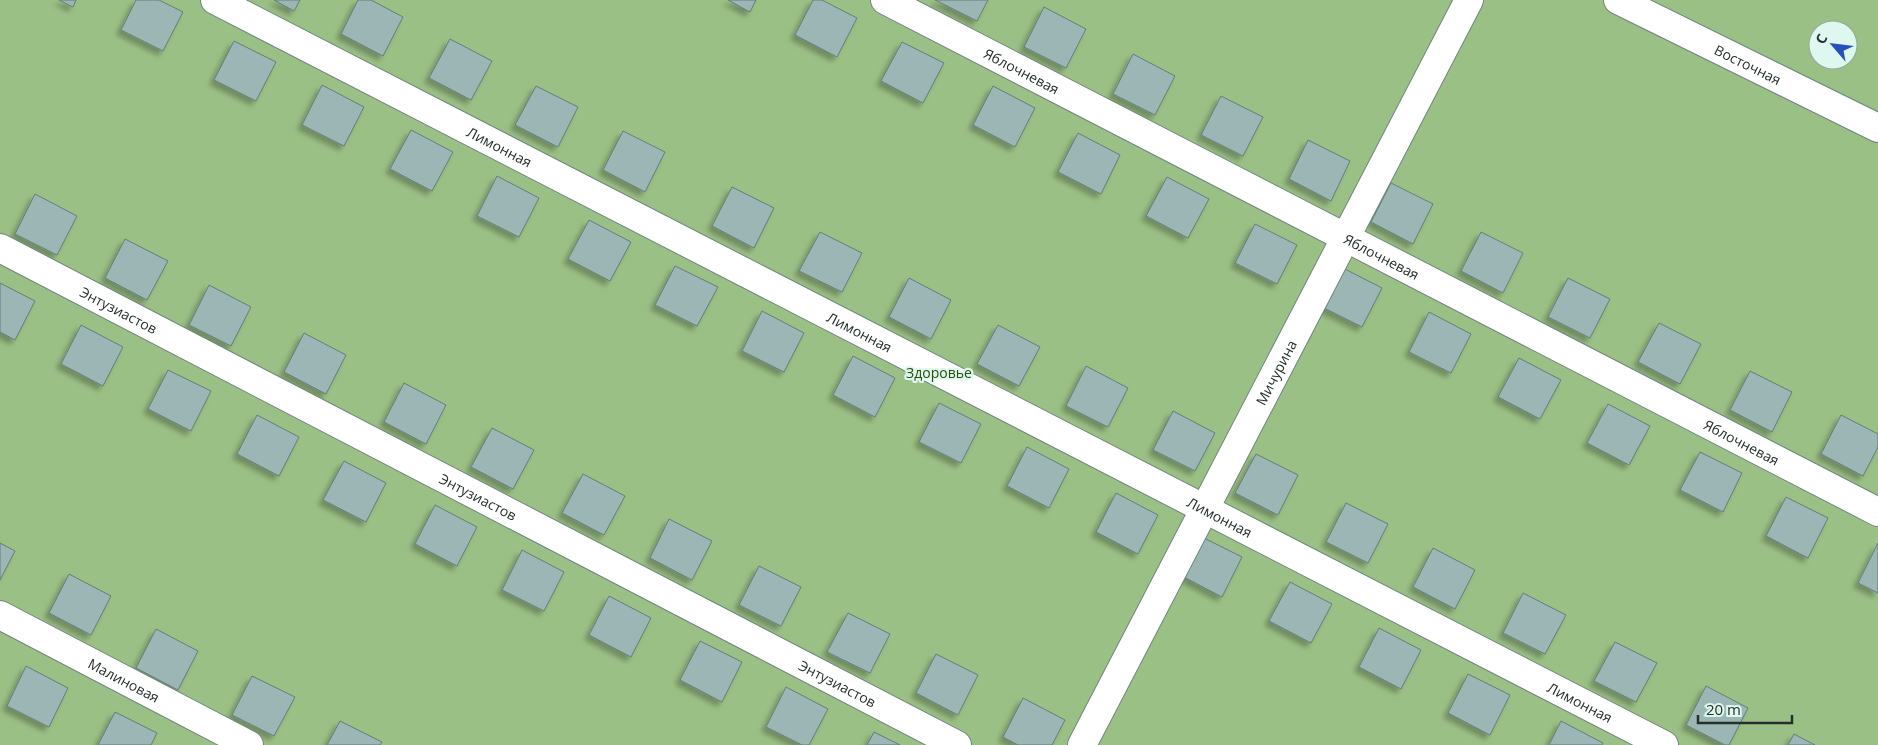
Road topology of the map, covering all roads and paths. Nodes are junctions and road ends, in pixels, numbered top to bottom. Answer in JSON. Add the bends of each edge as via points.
{"nodes":[{"id":1,"x":215,"y":0,"type":"edge"},
{"id":2,"x":885,"y":0,"type":"edge"},
{"id":3,"x":1469,"y":0,"type":"edge"},
{"id":4,"x":1618,"y":0,"type":"edge"},
{"id":5,"x":1878,"y":128,"type":"edge"},
{"id":6,"x":1345,"y":238,"type":"junction"},
{"id":7,"x":0,"y":248,"type":"edge"},
{"id":8,"x":1205,"y":510,"type":"junction"},
{"id":9,"x":1878,"y":512,"type":"edge"},
{"id":10,"x":0,"y":615,"type":"edge"},
{"id":11,"x":249,"y":745,"type":"edge"},
{"id":12,"x":957,"y":745,"type":"edge"},
{"id":13,"x":1082,"y":745,"type":"edge"},
{"id":14,"x":1664,"y":745,"type":"edge"}],
"edges":[{"from":1,"to":8,"type":"street","name":"Лимонная"},
{"from":2,"to":6,"type":"street","name":"Яблочневая"},
{"from":3,"to":6,"type":"street","name":"Мичурина"},
{"from":4,"to":5,"type":"street","name":"Восточная"},
{"from":6,"to":8,"type":"street","name":"Мичурина"},
{"from":6,"to":9,"type":"street","name":"Яблочневая"},
{"from":7,"to":12,"type":"street","name":"Энтузиастов"},
{"from":8,"to":13,"type":"street","name":"Мичурина"},
{"from":8,"to":14,"type":"street","name":"Лимонная"},
{"from":10,"to":11,"type":"street","name":"Малиновая"}]}
